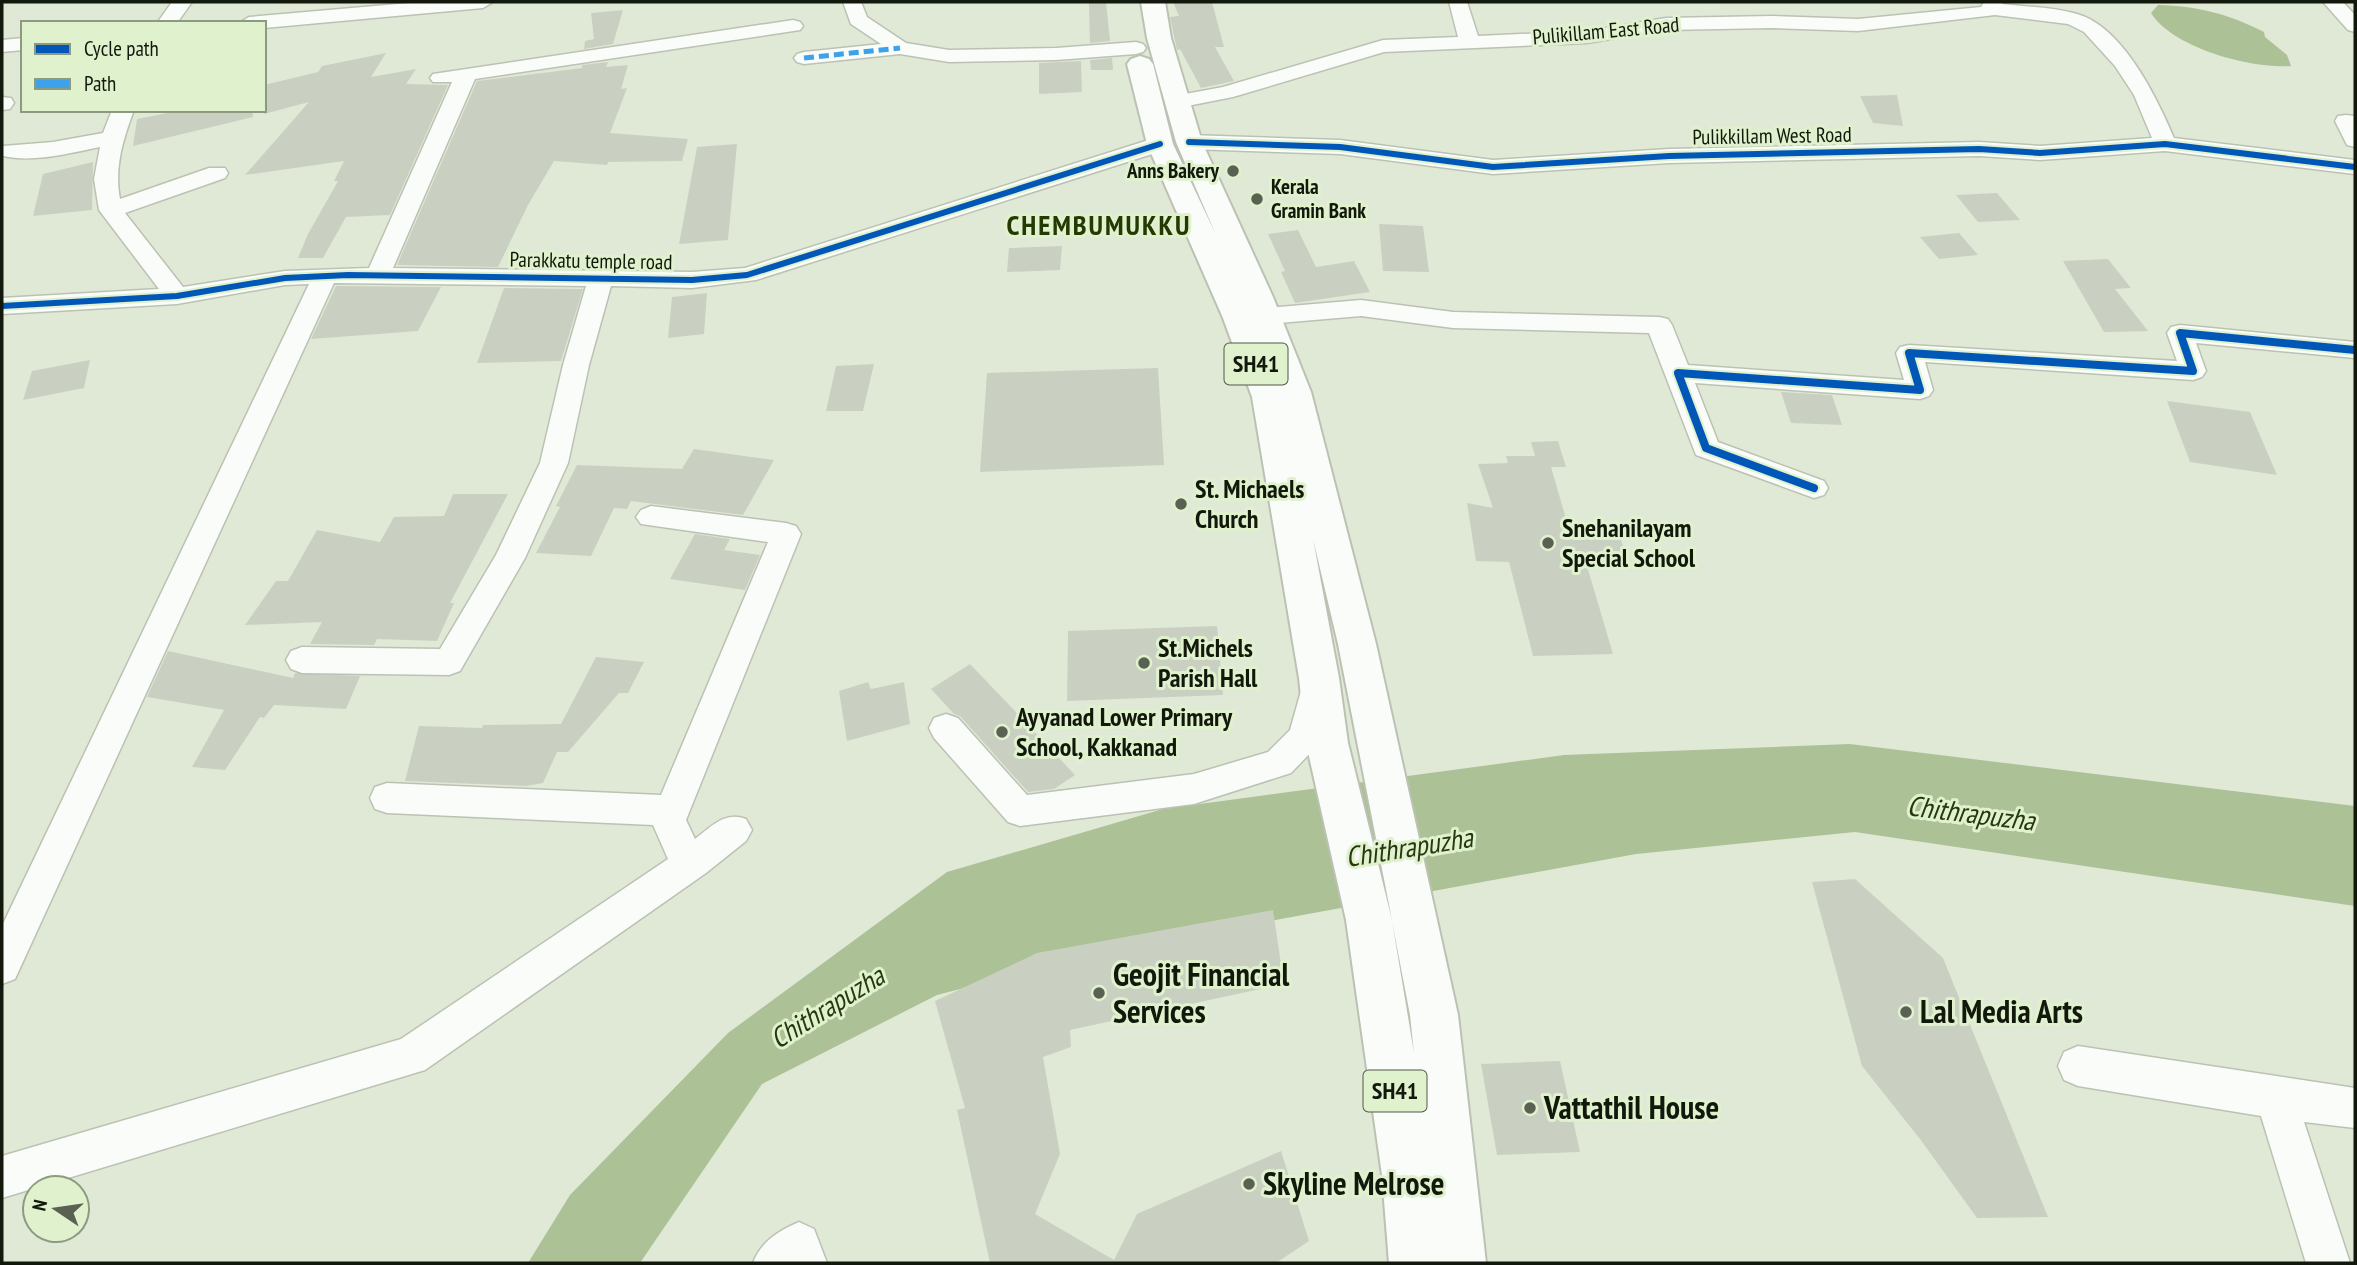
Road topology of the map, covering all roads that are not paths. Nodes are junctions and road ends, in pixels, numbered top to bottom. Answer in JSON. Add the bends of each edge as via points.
{"nodes":[{"id":1,"x":182,"y":2,"type":"edge"},
{"id":2,"x":484,"y":2,"type":"edge"},
{"id":3,"x":852,"y":2,"type":"edge"},
{"id":4,"x":1153,"y":2,"type":"edge"},
{"id":5,"x":1458,"y":2,"type":"edge"},
{"id":6,"x":2332,"y":2,"type":"edge"},
{"id":7,"x":1993,"y":5,"type":"edge"},
{"id":8,"x":168,"y":21,"type":"edge"},
{"id":9,"x":266,"y":21,"type":"edge"},
{"id":10,"x":793,"y":26,"type":"dead end"},
{"id":11,"x":2355,"y":26,"type":"edge"},
{"id":12,"x":1139,"y":27,"type":"edge"},
{"id":13,"x":1469,"y":41,"type":"junction"},
{"id":14,"x":21,"y":44,"type":"edge"},
{"id":15,"x":2,"y":46,"type":"edge"},
{"id":16,"x":900,"y":48,"type":"junction"},
{"id":17,"x":804,"y":58,"type":"dead end"},
{"id":18,"x":466,"y":75,"type":"junction"},
{"id":19,"x":440,"y":78,"type":"dead end"},
{"id":20,"x":1177,"y":102,"type":"junction"},
{"id":21,"x":122,"y":112,"type":"edge"},
{"id":22,"x":2355,"y":122,"type":"edge"},
{"id":23,"x":114,"y":138,"type":"junction"},
{"id":24,"x":2355,"y":140,"type":"edge"},
{"id":25,"x":1175,"y":143,"type":"junction"},
{"id":26,"x":2165,"y":145,"type":"junction"},
{"id":27,"x":11,"y":151,"type":"dead end"},
{"id":28,"x":2355,"y":167,"type":"edge"},
{"id":29,"x":217,"y":173,"type":"dead end"},
{"id":30,"x":111,"y":210,"type":"junction"},
{"id":31,"x":378,"y":275,"type":"junction"},
{"id":32,"x":325,"y":276,"type":"junction"},
{"id":33,"x":601,"y":278,"type":"junction"},
{"id":34,"x":177,"y":296,"type":"junction"},
{"id":35,"x":2,"y":306,"type":"edge"},
{"id":36,"x":1266,"y":316,"type":"junction"},
{"id":37,"x":2355,"y":350,"type":"edge"},
{"id":38,"x":1678,"y":373,"type":"junction"},
{"id":39,"x":1814,"y":488,"type":"dead end"},
{"id":40,"x":652,"y":517,"type":"dead end"},
{"id":41,"x":302,"y":660,"type":"dead end"},
{"id":42,"x":1319,"y":678,"type":"junction"},
{"id":43,"x":946,"y":728,"type":"dead end"},
{"id":44,"x":387,"y":799,"type":"dead end"},
{"id":45,"x":672,"y":811,"type":"junction"},
{"id":46,"x":734,"y":830,"type":"dead end"},
{"id":47,"x":693,"y":862,"type":"junction"},
{"id":48,"x":1391,"y":915,"type":"junction"},
{"id":49,"x":2,"y":966,"type":"edge"},
{"id":50,"x":2078,"y":1066,"type":"dead end"},
{"id":51,"x":2276,"y":1098,"type":"junction"},
{"id":52,"x":2355,"y":1108,"type":"edge"},
{"id":53,"x":2,"y":1177,"type":"edge"},
{"id":54,"x":775,"y":1263,"type":"edge"},
{"id":55,"x":805,"y":1263,"type":"edge"},
{"id":56,"x":1416,"y":1263,"type":"edge"},
{"id":57,"x":1459,"y":1263,"type":"edge"},
{"id":58,"x":2328,"y":1263,"type":"edge"}],
"edges":[{"from":1,"to":8,"type":"street"},
{"from":2,"to":9,"type":"street"},
{"from":3,"to":16,"type":"street","via":[[858,20]]},
{"from":4,"to":12,"type":"main road"},
{"from":5,"to":13,"type":"street"},
{"from":6,"to":11,"type":"street"},
{"from":7,"to":13,"type":"street","name":"Pulikillam East Road","via":[[1980,14],[1870,24],[1692,23],[1587,37]]},
{"from":7,"to":26,"type":"street","name":"Pulikillam East Road","via":[[2073,19],[2091,29],[2123,62],[2145,95]]},
{"from":10,"to":18,"type":"street"},
{"from":12,"to":16,"type":"street","via":[[1056,54],[949,56]]},
{"from":12,"to":20,"type":"main road"},
{"from":12,"to":25,"type":"main road","number":"SH41"},
{"from":13,"to":20,"type":"street","name":"Pulikillam East Road","via":[[1371,48],[1279,78]]},
{"from":14,"to":15,"type":"street"},
{"from":16,"to":17,"type":"street"},
{"from":18,"to":19,"type":"street"},
{"from":18,"to":31,"type":"street"},
{"from":20,"to":25,"type":"main road"},
{"from":21,"to":23,"type":"street"},
{"from":22,"to":24,"type":"street","via":[[2346,121]]},
{"from":23,"to":27,"type":"street"},
{"from":23,"to":30,"type":"street","via":[[105,179]]},
{"from":25,"to":26,"type":"street","name":"Pulikkillam West Road","via":[[1340,147],[1493,167],[1669,156],[1979,149],[2040,153]]},
{"from":25,"to":33,"type":"street","name":"Parakkatu temple road","via":[[747,275],[692,280]]},
{"from":25,"to":36,"type":"main road"},
{"from":25,"to":42,"type":"main road","number":"SH41","via":[[1268,397]]},
{"from":26,"to":28,"type":"street","name":"Pulikkillam West Road"},
{"from":29,"to":30,"type":"street"},
{"from":30,"to":34,"type":"street"},
{"from":31,"to":32,"type":"street","name":"Parakkatu temple road"},
{"from":31,"to":33,"type":"street","name":"Parakkatu temple road"},
{"from":32,"to":34,"type":"street","name":"Parakkatu temple road"},
{"from":32,"to":49,"type":"street"},
{"from":33,"to":41,"type":"street","via":[[554,463],[510,558],[449,662]]},
{"from":34,"to":35,"type":"street","name":"Parakkatu temple road"},
{"from":36,"to":38,"type":"street","via":[[1361,307],[1452,320],[1659,326]]},
{"from":36,"to":48,"type":"main road","via":[[1296,392],[1357,644],[1376,737]]},
{"from":37,"to":38,"type":"street","via":[[2180,333],[2193,372],[1909,353],[1920,390]]},
{"from":38,"to":39,"type":"street","via":[[1706,449]]},
{"from":40,"to":45,"type":"street","via":[[786,534]]},
{"from":42,"to":43,"type":"street","via":[[1305,736],[1279,763],[1194,789],[1020,811]]},
{"from":42,"to":48,"type":"main road","number":"SH41","via":[[1327,743]]},
{"from":44,"to":45,"type":"street"},
{"from":45,"to":47,"type":"street","via":[[668,820],[679,846]]},
{"from":46,"to":47,"type":"street"},
{"from":47,"to":53,"type":"street","via":[[411,1056]]},
{"from":48,"to":56,"type":"main road","number":"SH41"},
{"from":48,"to":57,"type":"main road","via":[[1434,1015]]},
{"from":50,"to":51,"type":"street"},
{"from":51,"to":52,"type":"street"},
{"from":51,"to":58,"type":"street"},
{"from":54,"to":55,"type":"street","via":[[799,1244]]}]}
